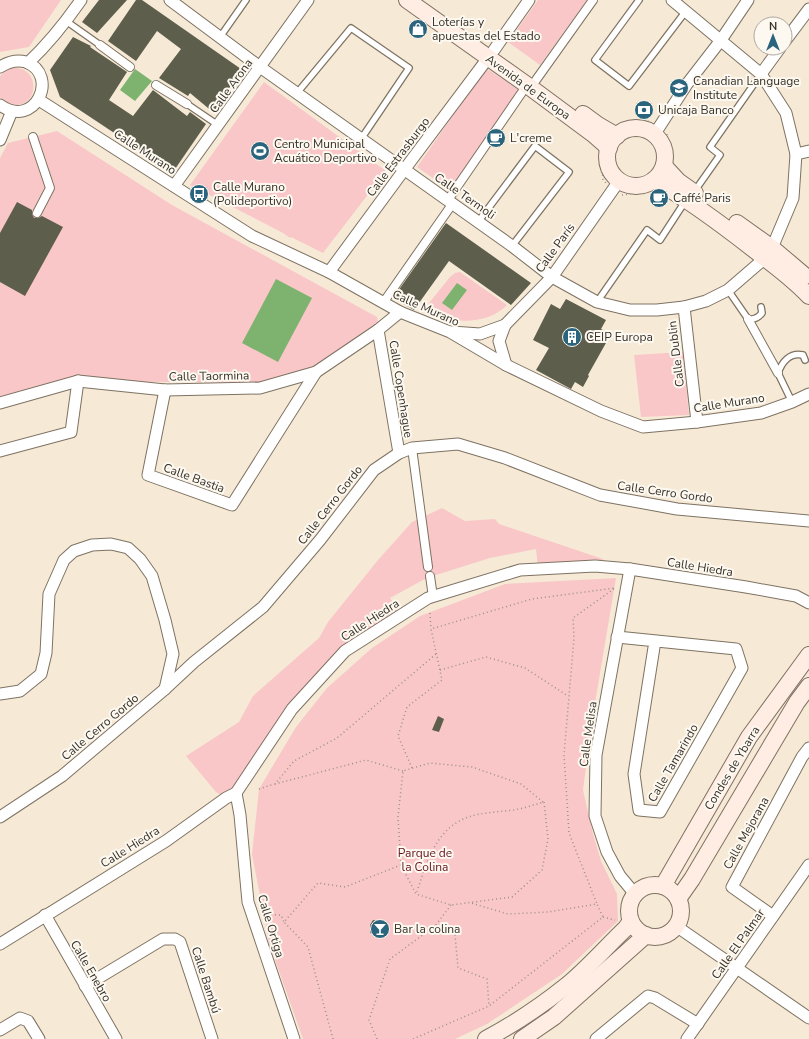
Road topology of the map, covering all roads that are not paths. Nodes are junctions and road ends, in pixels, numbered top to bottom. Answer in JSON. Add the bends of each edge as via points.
{"nodes":[{"id":1,"x":81,"y":0,"type":"edge"},
{"id":2,"x":170,"y":0,"type":"edge"},
{"id":3,"x":246,"y":0,"type":"edge"},
{"id":4,"x":308,"y":0,"type":"edge"},
{"id":5,"x":408,"y":0,"type":"edge"},
{"id":6,"x":425,"y":0,"type":"edge"},
{"id":7,"x":529,"y":0,"type":"edge"},
{"id":8,"x":593,"y":0,"type":"edge"},
{"id":9,"x":639,"y":0,"type":"edge"},
{"id":10,"x":673,"y":0,"type":"edge"},
{"id":11,"x":748,"y":0,"type":"edge"},
{"id":12,"x":809,"y":9,"type":"edge"},
{"id":13,"x":686,"y":11,"type":"junction"},
{"id":14,"x":66,"y":21,"type":"junction"},
{"id":15,"x":793,"y":30,"type":"edge"},
{"id":16,"x":220,"y":37,"type":"junction"},
{"id":17,"x":721,"y":40,"type":"junction"},
{"id":18,"x":100,"y":45,"type":"joint"},
{"id":19,"x":491,"y":54,"type":"junction"},
{"id":20,"x":774,"y":56,"type":"edge"},
{"id":21,"x":28,"y":63,"type":"junction"},
{"id":22,"x":0,"y":67,"type":"edge"},
{"id":23,"x":130,"y":67,"type":"dead end"},
{"id":24,"x":260,"y":67,"type":"junction"},
{"id":25,"x":761,"y":74,"type":"junction"},
{"id":26,"x":531,"y":83,"type":"junction"},
{"id":27,"x":156,"y":85,"type":"dead end"},
{"id":28,"x":297,"y":93,"type":"junction"},
{"id":29,"x":39,"y":100,"type":"junction"},
{"id":30,"x":187,"y":104,"type":"joint"},
{"id":31,"x":0,"y":105,"type":"edge"},
{"id":32,"x":12,"y":111,"type":"junction"},
{"id":33,"x":218,"y":125,"type":"junction"},
{"id":34,"x":654,"y":135,"type":"junction"},
{"id":35,"x":33,"y":136,"type":"dead end"},
{"id":36,"x":361,"y":139,"type":"junction"},
{"id":37,"x":0,"y":140,"type":"edge"},
{"id":38,"x":613,"y":142,"type":"junction"},
{"id":39,"x":809,"y":151,"type":"edge"},
{"id":40,"x":796,"y":154,"type":"junction"},
{"id":41,"x":664,"y":166,"type":"junction"},
{"id":42,"x":404,"y":170,"type":"junction"},
{"id":43,"x":654,"y":180,"type":"junction"},
{"id":44,"x":619,"y":181,"type":"junction"},
{"id":45,"x":174,"y":186,"type":"junction"},
{"id":46,"x":690,"y":196,"type":"junction"},
{"id":47,"x":451,"y":202,"type":"junction"},
{"id":48,"x":37,"y":213,"type":"dead end"},
{"id":49,"x":478,"y":222,"type":"junction"},
{"id":50,"x":512,"y":246,"type":"junction"},
{"id":51,"x":769,"y":253,"type":"junction"},
{"id":52,"x":329,"y":272,"type":"junction"},
{"id":53,"x":552,"y":277,"type":"junction"},
{"id":54,"x":809,"y":280,"type":"edge"},
{"id":55,"x":728,"y":290,"type":"junction"},
{"id":56,"x":809,"y":296,"type":"edge"},
{"id":57,"x":597,"y":302,"type":"junction"},
{"id":58,"x":384,"y":303,"type":"junction"},
{"id":59,"x":684,"y":307,"type":"junction"},
{"id":60,"x":761,"y":307,"type":"dead end"},
{"id":61,"x":400,"y":312,"type":"junction"},
{"id":62,"x":748,"y":320,"type":"junction"},
{"id":63,"x":505,"y":325,"type":"junction"},
{"id":64,"x":378,"y":330,"type":"junction"},
{"id":65,"x":450,"y":332,"type":"junction"},
{"id":66,"x":806,"y":360,"type":"dead end"},
{"id":67,"x":506,"y":365,"type":"junction"},
{"id":68,"x":316,"y":372,"type":"junction"},
{"id":69,"x":778,"y":373,"type":"junction"},
{"id":70,"x":78,"y":381,"type":"junction"},
{"id":71,"x":165,"y":390,"type":"junction"},
{"id":72,"x":809,"y":394,"type":"edge"},
{"id":73,"x":792,"y":402,"type":"junction"},
{"id":74,"x":0,"y":403,"type":"edge"},
{"id":75,"x":697,"y":422,"type":"junction"},
{"id":76,"x":412,"y":448,"type":"junction"},
{"id":77,"x":0,"y":451,"type":"edge"},
{"id":78,"x":398,"y":453,"type":"junction"},
{"id":79,"x":809,"y":522,"type":"edge"},
{"id":80,"x":428,"y":567,"type":"dead end"},
{"id":81,"x":630,"y":569,"type":"junction"},
{"id":82,"x":430,"y":576,"type":"dead end"},
{"id":83,"x":433,"y":597,"type":"junction"},
{"id":84,"x":809,"y":603,"type":"edge"},
{"id":85,"x":617,"y":637,"type":"junction"},
{"id":86,"x":655,"y":641,"type":"junction"},
{"id":87,"x":173,"y":654,"type":"junction"},
{"id":88,"x":809,"y":655,"type":"edge"},
{"id":89,"x":194,"y":662,"type":"junction"},
{"id":90,"x":809,"y":686,"type":"edge"},
{"id":91,"x":165,"y":689,"type":"junction"},
{"id":92,"x":0,"y":694,"type":"edge"},
{"id":93,"x":809,"y":748,"type":"edge"},
{"id":94,"x":236,"y":793,"type":"junction"},
{"id":95,"x":0,"y":817,"type":"edge"},
{"id":96,"x":809,"y":865,"type":"edge"},
{"id":97,"x":663,"y":886,"type":"junction"},
{"id":98,"x":635,"y":894,"type":"junction"},
{"id":99,"x":678,"y":899,"type":"junction"},
{"id":100,"x":44,"y":915,"type":"junction"},
{"id":101,"x":773,"y":916,"type":"junction"},
{"id":102,"x":624,"y":921,"type":"junction"},
{"id":103,"x":676,"y":926,"type":"junction"},
{"id":104,"x":646,"y":935,"type":"junction"},
{"id":105,"x":0,"y":944,"type":"edge"},
{"id":106,"x":737,"y":968,"type":"junction"},
{"id":107,"x":85,"y":986,"type":"junction"},
{"id":108,"x":809,"y":1018,"type":"edge"},
{"id":109,"x":698,"y":1024,"type":"junction"},
{"id":110,"x":0,"y":1030,"type":"edge"},
{"id":111,"x":39,"y":1039,"type":"edge"},
{"id":112,"x":116,"y":1039,"type":"edge"},
{"id":113,"x":212,"y":1039,"type":"edge"},
{"id":114,"x":294,"y":1039,"type":"edge"},
{"id":115,"x":486,"y":1039,"type":"edge"},
{"id":116,"x":522,"y":1039,"type":"edge"},
{"id":117,"x":596,"y":1039,"type":"edge"},
{"id":118,"x":688,"y":1039,"type":"edge"}],
"edges":[{"from":1,"to":14,"type":"street"},
{"from":2,"to":16,"type":"street","name":"Calle Termoli"},
{"from":3,"to":16,"type":"lane"},
{"from":4,"to":24,"type":"street","name":"Calle Arona"},
{"from":5,"to":19,"type":"main road","name":"Avenida de Europa"},
{"from":6,"to":19,"type":"main road","name":"Avenida de Europa"},
{"from":7,"to":19,"type":"street","name":"Calle Estrasburgo"},
{"from":8,"to":26,"type":"street"},
{"from":9,"to":13,"type":"lane","via":[[595,60],[630,86]]},
{"from":10,"to":13,"type":"street"},
{"from":11,"to":17,"type":"street"},
{"from":12,"to":15,"type":"street"},
{"from":13,"to":17,"type":"street"},
{"from":14,"to":18,"type":"lane"},
{"from":14,"to":21,"type":"street"},
{"from":16,"to":24,"type":"street","name":"Calle Termoli"},
{"from":17,"to":25,"type":"street"},
{"from":17,"to":34,"type":"street","via":[[687,84]]},
{"from":18,"to":23,"type":"street"},
{"from":19,"to":26,"type":"main road","name":"Avenida de Europa"},
{"from":19,"to":42,"type":"street","name":"Calle Estrasburgo"},
{"from":20,"to":25,"type":"street"},
{"from":21,"to":22,"type":"street","via":[[14,61]]},
{"from":21,"to":29,"type":"street","via":[[40,75],[42,92]]},
{"from":24,"to":28,"type":"street","name":"Calle Termoli"},
{"from":24,"to":33,"type":"street","name":"Calle Arona"},
{"from":25,"to":40,"type":"street","via":[[786,113]]},
{"from":25,"to":46,"type":"lane","via":[[710,147],[720,155]]},
{"from":26,"to":38,"type":"main road","name":"Avenida de Europa","via":[[593,134]]},
{"from":26,"to":47,"type":"street"},
{"from":27,"to":30,"type":"street"},
{"from":28,"to":36,"type":"street","name":"Calle Termoli"},
{"from":28,"to":36,"type":"lane","via":[[352,28],[408,68]]},
{"from":29,"to":32,"type":"street","via":[[27,110]]},
{"from":29,"to":45,"type":"street","name":"Calle Murano"},
{"from":30,"to":33,"type":"lane"},
{"from":31,"to":32,"type":"street"},
{"from":32,"to":37,"type":"street"},
{"from":33,"to":45,"type":"street","name":"Calle Arona"},
{"from":34,"to":38,"type":"main road","via":[[636,129],[626,131]]},
{"from":34,"to":41,"type":"main road","via":[[664,149]]},
{"from":35,"to":48,"type":"street","via":[[50,188]]},
{"from":36,"to":42,"type":"street","name":"Calle Termoli"},
{"from":38,"to":44,"type":"main road","via":[[607,157],[608,166]]},
{"from":39,"to":40,"type":"street"},
{"from":40,"to":51,"type":"street","via":[[793,198]]},
{"from":41,"to":43,"type":"main road"},
{"from":41,"to":46,"type":"main road"},
{"from":42,"to":47,"type":"street","name":"Calle Termoli"},
{"from":42,"to":52,"type":"street","name":"Calle Estrasburgo"},
{"from":43,"to":44,"type":"main road","via":[[646,185],[636,186]]},
{"from":43,"to":46,"type":"main road"},
{"from":44,"to":53,"type":"street","name":"Calle París"},
{"from":45,"to":52,"type":"street","name":"Calle Murano","via":[[252,236]]},
{"from":46,"to":51,"type":"main road","via":[[737,236]]},
{"from":46,"to":57,"type":"lane","via":[[660,240],[647,230]]},
{"from":47,"to":49,"type":"street","name":"Calle Termoli"},
{"from":47,"to":58,"type":"street"},
{"from":49,"to":50,"type":"street","name":"Calle Termoli"},
{"from":49,"to":50,"type":"lane","via":[[535,146],[569,172]]},
{"from":50,"to":53,"type":"street","name":"Calle Termoli"},
{"from":51,"to":54,"type":"main road"},
{"from":51,"to":55,"type":"street","name":"Calle Termoli"},
{"from":51,"to":56,"type":"main road"},
{"from":52,"to":58,"type":"street","name":"Calle Murano"},
{"from":53,"to":57,"type":"street","name":"Calle Termoli"},
{"from":53,"to":63,"type":"street","name":"Calle París"},
{"from":55,"to":59,"type":"street","name":"Calle Termoli"},
{"from":55,"to":62,"type":"lane"},
{"from":57,"to":59,"type":"street","name":"Calle Termoli","via":[[630,310]]},
{"from":58,"to":61,"type":"street","name":"Calle Murano"},
{"from":59,"to":75,"type":"street","name":"Calle Dublin"},
{"from":60,"to":62,"type":"lane","via":[[762,313],[759,317]]},
{"from":61,"to":64,"type":"street","name":"Calle Taormina"},
{"from":61,"to":65,"type":"street","name":"Calle Murano"},
{"from":62,"to":69,"type":"street"},
{"from":63,"to":65,"type":"street","name":"Calle París","via":[[480,334]]},
{"from":63,"to":67,"type":"street","name":"Calle París","via":[[499,341]]},
{"from":64,"to":68,"type":"street","name":"Calle Taormina"},
{"from":64,"to":78,"type":"street","name":"Calle Copenhague"},
{"from":65,"to":67,"type":"street","name":"Calle Murano"},
{"from":66,"to":69,"type":"lane","via":[[803,355],[791,356],[781,365]]},
{"from":67,"to":75,"type":"street","name":"Calle Murano","via":[[601,411],[643,427]]},
{"from":68,"to":71,"type":"street","name":"Calle Taormina","via":[[260,388]]},
{"from":68,"to":71,"type":"street","name":"Calle Bastia","via":[[232,505],[148,475]]},
{"from":69,"to":73,"type":"lane"},
{"from":70,"to":71,"type":"street","name":"Calle Taormina"},
{"from":70,"to":74,"type":"street","name":"Calle Taormina"},
{"from":70,"to":77,"type":"street","via":[[71,432]]},
{"from":72,"to":73,"type":"street","name":"Calle Murano"},
{"from":73,"to":75,"type":"street","name":"Calle Murano","via":[[761,413]]},
{"from":76,"to":78,"type":"street","name":"Calle Cerro Gordo"},
{"from":76,"to":79,"type":"street","name":"Calle Cerro Gordo","via":[[458,444],[505,458],[600,495],[677,510]]},
{"from":76,"to":80,"type":"street"},
{"from":78,"to":89,"type":"street","name":"Calle Cerro Gordo","via":[[374,470],[320,540],[263,606]]},
{"from":81,"to":83,"type":"street","name":"Calle Hiedra","via":[[595,566],[520,570]]},
{"from":81,"to":84,"type":"street","name":"Calle Hiedra","via":[[754,588],[796,596]]},
{"from":81,"to":85,"type":"street","name":"Calle Melisa"},
{"from":82,"to":83,"type":"street"},
{"from":83,"to":94,"type":"street","name":"Calle Hiedra","via":[[345,651],[292,709]]},
{"from":85,"to":86,"type":"street","name":"Calle Tamarindo"},
{"from":85,"to":98,"type":"street","name":"Calle Melisa","via":[[596,755],[595,816],[607,852],[620,876]]},
{"from":86,"to":86,"type":"street","name":"Calle Tamarindo","via":[[736,648],[742,668],[660,812],[639,810],[634,774]]},
{"from":87,"to":89,"type":"street","via":[[184,662]]},
{"from":87,"to":91,"type":"street"},
{"from":87,"to":92,"type":"street","via":[[152,576],[140,559],[128,548],[111,544],[92,545],[74,551],[64,560],[48,594],[46,653],[41,674],[20,691]]},
{"from":88,"to":97,"type":"main road","name":"Condes de Ybarra","via":[[749,737]]},
{"from":89,"to":91,"type":"street","name":"Calle Cerro Gordo"},
{"from":90,"to":99,"type":"main road","name":"Condes de Ybarra"},
{"from":91,"to":95,"type":"street","name":"Calle Cerro Gordo","via":[[62,776]]},
{"from":93,"to":101,"type":"street","name":"Calle Mejorana","via":[[732,887]]},
{"from":94,"to":100,"type":"street","name":"Calle Hiedra","via":[[166,841]]},
{"from":94,"to":114,"type":"street","name":"Calle Ortiga","via":[[248,902]]},
{"from":96,"to":101,"type":"street","name":"Calle El Palmar"},
{"from":97,"to":98,"type":"main road","via":[[648,886]]},
{"from":97,"to":99,"type":"main road"},
{"from":98,"to":102,"type":"main road","via":[[630,904],[629,916]]},
{"from":99,"to":103,"type":"main road","via":[[681,912]]},
{"from":100,"to":105,"type":"street","name":"Calle Hiedra"},
{"from":100,"to":107,"type":"street","name":"Calle Enebro"},
{"from":101,"to":106,"type":"street","name":"Calle El Palmar"},
{"from":102,"to":104,"type":"main road"},
{"from":102,"to":115,"type":"main road","via":[[626,928],[567,985],[537,1008]]},
{"from":103,"to":104,"type":"main road","via":[[662,935]]},
{"from":103,"to":106,"type":"street"},
{"from":104,"to":116,"type":"main road","via":[[554,1017]]},
{"from":106,"to":108,"type":"street"},
{"from":106,"to":109,"type":"street","name":"Calle El Palmar"},
{"from":107,"to":112,"type":"street","name":"Calle Enebro"},
{"from":107,"to":113,"type":"street","name":"Calle Bambú","via":[[163,939],[175,939],[180,942]]},
{"from":109,"to":117,"type":"street","via":[[648,996]]},
{"from":109,"to":118,"type":"street","name":"Calle El Palmar"},
{"from":110,"to":111,"type":"street","via":[[20,1018],[28,1021]]}]}
